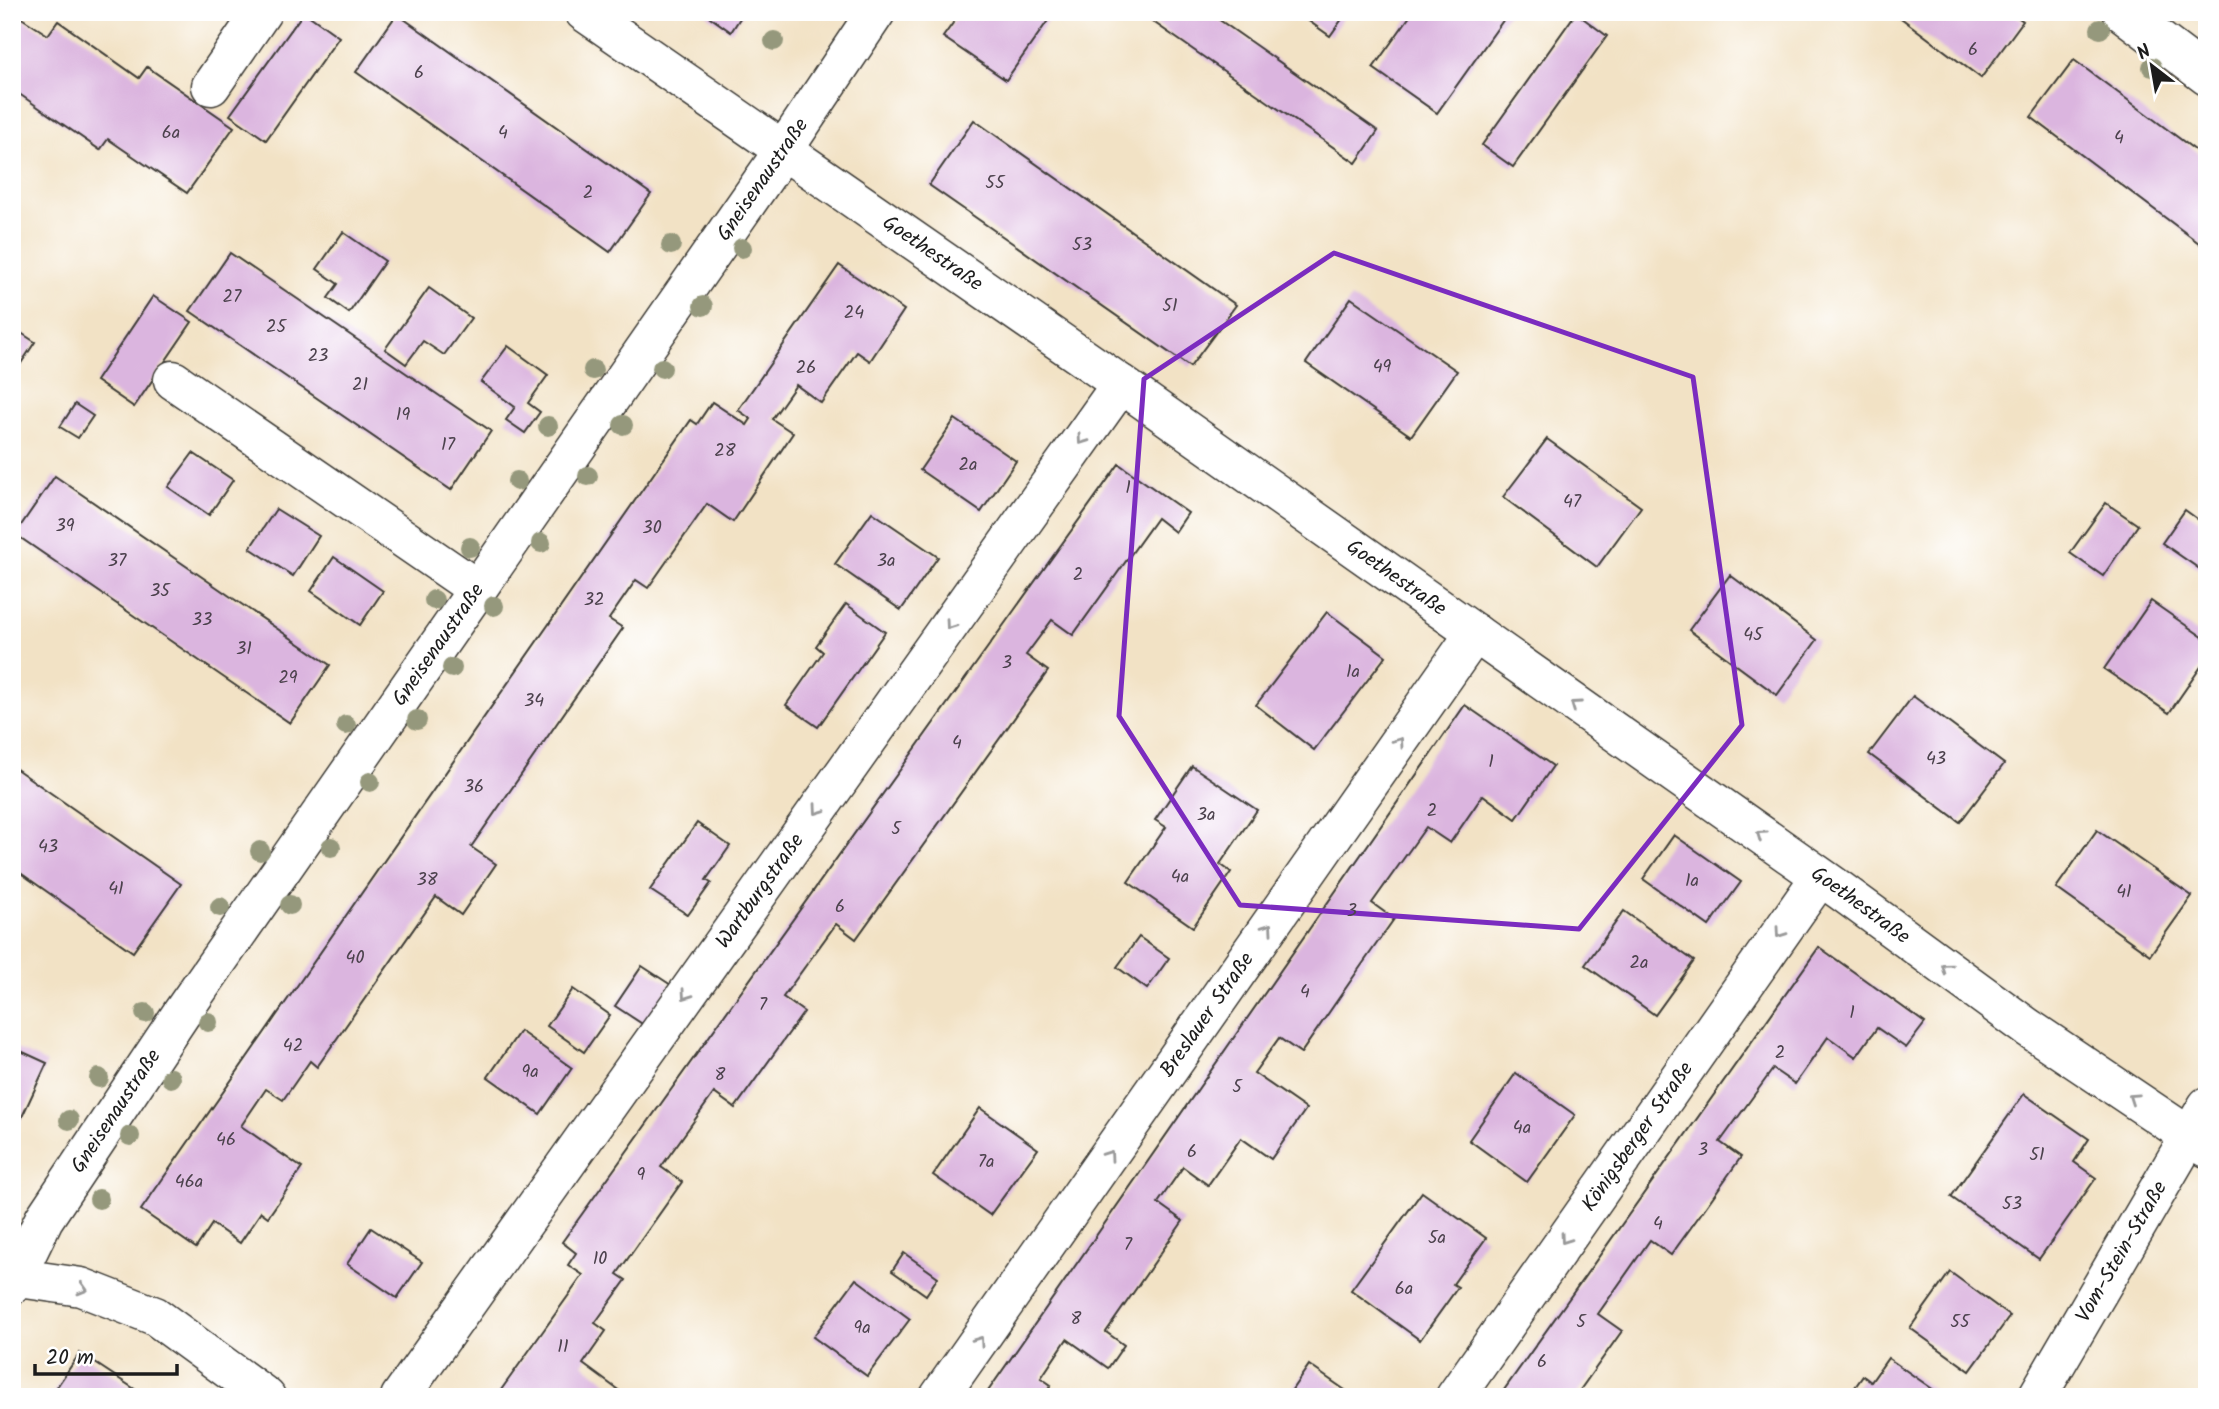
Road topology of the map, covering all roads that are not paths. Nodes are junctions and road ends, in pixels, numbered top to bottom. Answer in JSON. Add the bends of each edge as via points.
{"nodes":[{"id":1,"x":262,"y":12,"type":"edge"},
{"id":2,"x":584,"y":12,"type":"edge"},
{"id":3,"x":876,"y":12,"type":"edge"},
{"id":4,"x":2122,"y":12,"type":"edge"},
{"id":5,"x":2207,"y":76,"type":"edge"},
{"id":6,"x":211,"y":86,"type":"dead end"},
{"id":7,"x":783,"y":151,"type":"junction"},
{"id":8,"x":173,"y":380,"type":"dead end"},
{"id":9,"x":1121,"y":384,"type":"junction"},
{"id":10,"x":477,"y":589,"type":"junction"},
{"id":11,"x":1475,"y":633,"type":"junction"},
{"id":12,"x":1820,"y":877,"type":"junction"},
{"id":13,"x":2201,"y":1130,"type":"edge"},
{"id":14,"x":13,"y":1279,"type":"edge"},
{"id":15,"x":266,"y":1397,"type":"edge"},
{"id":16,"x":400,"y":1397,"type":"edge"},
{"id":17,"x":939,"y":1397,"type":"edge"},
{"id":18,"x":1455,"y":1397,"type":"edge"},
{"id":19,"x":2037,"y":1397,"type":"edge"}],
"edges":[{"from":1,"to":6,"type":"street"},
{"from":2,"to":7,"type":"street","name":"Goethestraße"},
{"from":3,"to":7,"type":"street","name":"Gneisenaustraße"},
{"from":4,"to":5,"type":"street"},
{"from":7,"to":9,"type":"street","name":"Goethestraße"},
{"from":7,"to":10,"type":"street","name":"Gneisenaustraße"},
{"from":8,"to":10,"type":"street"},
{"from":9,"to":11,"type":"street","name":"Goethestraße"},
{"from":9,"to":16,"type":"street","name":"Wartburgstraße","one_way":true},
{"from":10,"to":14,"type":"street","name":"Gneisenaustraße","via":[[181,1014],[44,1219]]},
{"from":12,"to":11,"type":"street","name":"Goethestraße","one_way":true},
{"from":17,"to":11,"type":"street","name":"Breslauer Straße","one_way":true},
{"from":13,"to":12,"type":"street","name":"Goethestraße","one_way":true,"via":[[2027,1027]]},
{"from":12,"to":18,"type":"street","name":"Königsberger Straße","one_way":true},
{"from":13,"to":19,"type":"street","name":"Vom-Stein-Straße"},
{"from":14,"to":15,"type":"street","one_way":true,"via":[[81,1287],[155,1316]]}]}
